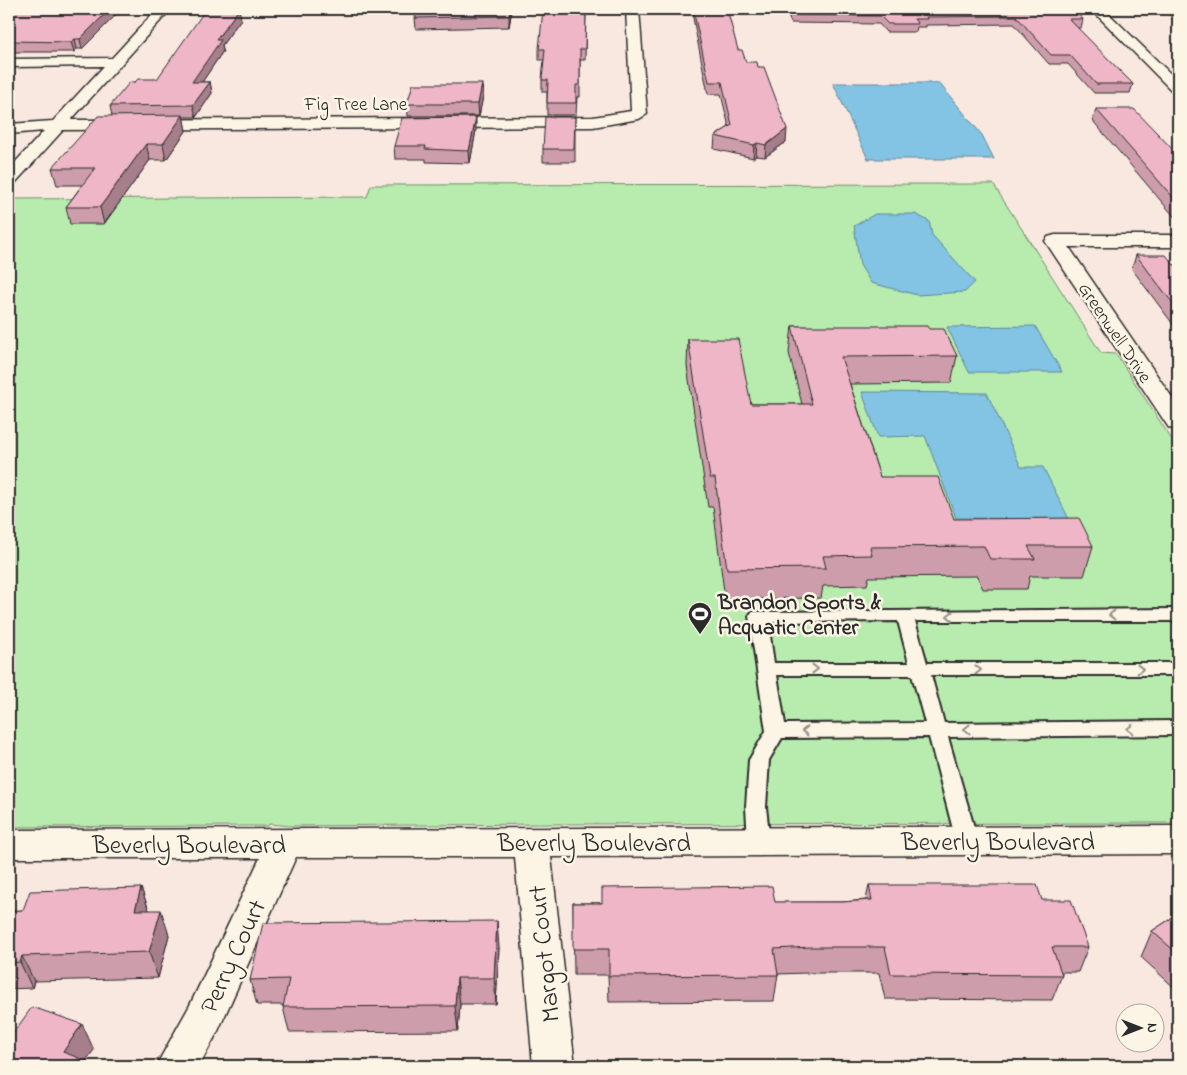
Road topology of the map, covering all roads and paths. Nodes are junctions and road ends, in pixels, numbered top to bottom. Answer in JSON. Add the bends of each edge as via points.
{"nodes":[{"id":1,"x":164,"y":9,"type":"edge"},
{"id":2,"x":632,"y":9,"type":"edge"},
{"id":3,"x":1097,"y":9,"type":"edge"},
{"id":4,"x":115,"y":62,"type":"junction"},
{"id":5,"x":9,"y":63,"type":"edge"},
{"id":6,"x":1178,"y":89,"type":"edge"},
{"id":7,"x":58,"y":125,"type":"junction"},
{"id":8,"x":9,"y":129,"type":"edge"},
{"id":9,"x":9,"y":179,"type":"edge"},
{"id":10,"x":1178,"y":241,"type":"edge"},
{"id":11,"x":1178,"y":423,"type":"edge"},
{"id":12,"x":1178,"y":615,"type":"edge"},
{"id":13,"x":905,"y":616,"type":"junction"},
{"id":14,"x":766,"y":669,"type":"junction"},
{"id":15,"x":1178,"y":669,"type":"edge"},
{"id":16,"x":920,"y":670,"type":"junction"},
{"id":17,"x":1178,"y":728,"type":"edge"},
{"id":18,"x":936,"y":730,"type":"junction"},
{"id":19,"x":776,"y":731,"type":"junction"},
{"id":20,"x":1178,"y":840,"type":"edge"},
{"id":21,"x":968,"y":841,"type":"junction"},
{"id":22,"x":759,"y":842,"type":"junction"},
{"id":23,"x":532,"y":843,"type":"junction"},
{"id":24,"x":9,"y":844,"type":"edge"},
{"id":25,"x":284,"y":844,"type":"junction"},
{"id":26,"x":177,"y":1066,"type":"edge"},
{"id":27,"x":554,"y":1066,"type":"edge"}],
"edges":[{"from":1,"to":4,"type":"street"},
{"from":2,"to":7,"type":"street","name":"Fig Tree Lane","via":[[639,114],[593,122]]},
{"from":3,"to":6,"type":"street"},
{"from":4,"to":5,"type":"street"},
{"from":4,"to":7,"type":"street"},
{"from":7,"to":8,"type":"street"},
{"from":7,"to":9,"type":"street"},
{"from":10,"to":11,"type":"street","name":"Greenwell Drive","via":[[1055,241]]},
{"from":12,"to":13,"type":"lane","one_way":true},
{"from":13,"to":14,"type":"lane","via":[[758,616]]},
{"from":13,"to":16,"type":"lane"},
{"from":14,"to":16,"type":"lane","one_way":true},
{"from":14,"to":19,"type":"lane"},
{"from":16,"to":15,"type":"lane","one_way":true},
{"from":16,"to":18,"type":"lane"},
{"from":17,"to":18,"type":"lane","one_way":true},
{"from":18,"to":19,"type":"lane","one_way":true},
{"from":18,"to":21,"type":"lane"},
{"from":19,"to":22,"type":"lane","via":[[758,760],[756,807]]},
{"from":20,"to":21,"type":"street","name":"Beverly Boulevard"},
{"from":21,"to":22,"type":"street","name":"Beverly Boulevard"},
{"from":22,"to":23,"type":"street","name":"Beverly Boulevard"},
{"from":23,"to":25,"type":"street","name":"Beverly Boulevard"},
{"from":23,"to":27,"type":"street","name":"Margot Court"},
{"from":24,"to":25,"type":"street","name":"Beverly Boulevard"},
{"from":25,"to":26,"type":"street","name":"Perry Court","via":[[204,1018]]}]}
